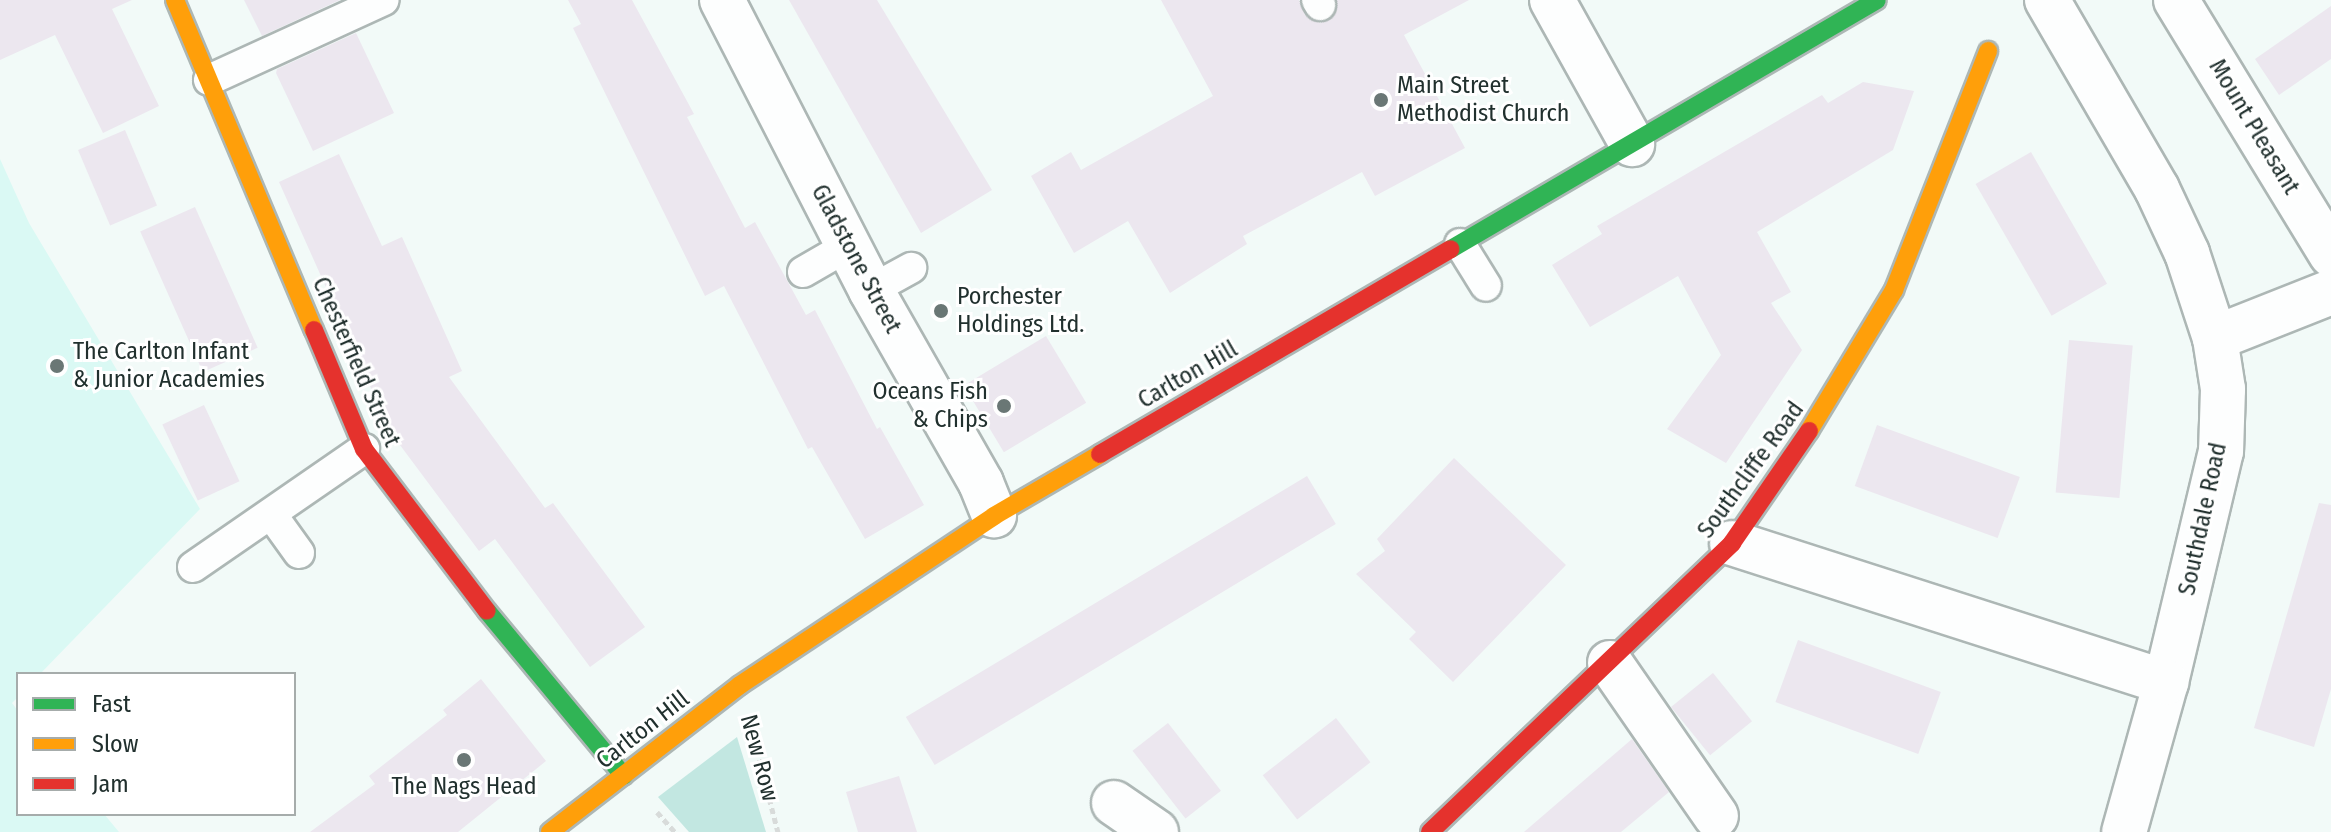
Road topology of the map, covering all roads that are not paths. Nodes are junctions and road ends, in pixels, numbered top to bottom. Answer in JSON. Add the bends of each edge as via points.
{"nodes":[{"id":1,"x":175,"y":0,"type":"edge"},
{"id":2,"x":384,"y":0,"type":"edge"},
{"id":3,"x":722,"y":0,"type":"edge"},
{"id":4,"x":1552,"y":0,"type":"edge"},
{"id":5,"x":1877,"y":0,"type":"edge"},
{"id":6,"x":2047,"y":0,"type":"edge"},
{"id":7,"x":2176,"y":0,"type":"edge"},
{"id":8,"x":1988,"y":51,"type":"dead end"},
{"id":9,"x":209,"y":80,"type":"junction"},
{"id":10,"x":1632,"y":144,"type":"junction"},
{"id":11,"x":1460,"y":244,"type":"junction"},
{"id":12,"x":848,"y":246,"type":"junction"},
{"id":13,"x":2331,"y":254,"type":"edge"},
{"id":14,"x":911,"y":268,"type":"dead end"},
{"id":15,"x":803,"y":272,"type":"dead end"},
{"id":16,"x":1486,"y":286,"type":"dead end"},
{"id":17,"x":871,"y":290,"type":"junction"},
{"id":18,"x":2331,"y":292,"type":"edge"},
{"id":19,"x":2215,"y":338,"type":"junction"},
{"id":20,"x":364,"y":449,"type":"junction"},
{"id":21,"x":271,"y":514,"type":"junction"},
{"id":22,"x":994,"y":516,"type":"junction"},
{"id":23,"x":1732,"y":543,"type":"junction"},
{"id":24,"x":299,"y":553,"type":"dead end"},
{"id":25,"x":193,"y":567,"type":"dead end"},
{"id":26,"x":1610,"y":663,"type":"junction"},
{"id":27,"x":2166,"y":682,"type":"junction"},
{"id":28,"x":624,"y":776,"type":"junction"},
{"id":29,"x":1114,"y":803,"type":"dead end"},
{"id":30,"x":1716,"y":816,"type":"dead end"},
{"id":31,"x":550,"y":832,"type":"edge"},
{"id":32,"x":1156,"y":832,"type":"edge"},
{"id":33,"x":1430,"y":832,"type":"edge"},
{"id":34,"x":2124,"y":832,"type":"edge"}],
"edges":[{"from":1,"to":9,"type":"street","name":"Chesterfield Street"},
{"from":2,"to":9,"type":"lane"},
{"from":3,"to":12,"type":"street","name":"Gladstone Street"},
{"from":4,"to":10,"type":"street"},
{"from":5,"to":10,"type":"street","name":"Carlton Hill"},
{"from":6,"to":19,"type":"street","name":"Southdale Road","via":[[2157,189],[2187,253]]},
{"from":7,"to":13,"type":"street","name":"Mount Pleasant"},
{"from":8,"to":23,"type":"street","name":"Southcliffe Road","via":[[1894,290],[1826,407]]},
{"from":9,"to":20,"type":"street","name":"Chesterfield Street"},
{"from":10,"to":11,"type":"street","name":"Carlton Hill"},
{"from":11,"to":16,"type":"lane"},
{"from":11,"to":22,"type":"street","name":"Carlton Hill"},
{"from":12,"to":15,"type":"lane"},
{"from":12,"to":17,"type":"street","name":"Gladstone Street"},
{"from":14,"to":17,"type":"lane"},
{"from":17,"to":22,"type":"street","name":"Gladstone Street","via":[[981,483]]},
{"from":18,"to":19,"type":"street"},
{"from":19,"to":27,"type":"street","name":"Southdale Road","via":[[2223,389],[2221,451]]},
{"from":20,"to":21,"type":"lane"},
{"from":20,"to":28,"type":"street","name":"Chesterfield Street","via":[[512,644]]},
{"from":21,"to":24,"type":"lane"},
{"from":21,"to":25,"type":"lane"},
{"from":22,"to":28,"type":"street","name":"Carlton Hill","via":[[740,685]]},
{"from":23,"to":26,"type":"street","name":"Southcliffe Road"},
{"from":23,"to":27,"type":"street"},
{"from":26,"to":30,"type":"street"},
{"from":26,"to":33,"type":"street","name":"Southcliffe Road"},
{"from":27,"to":34,"type":"street","name":"Southdale Road"},
{"from":28,"to":31,"type":"street","name":"Carlton Hill"},
{"from":29,"to":32,"type":"street"}]}
